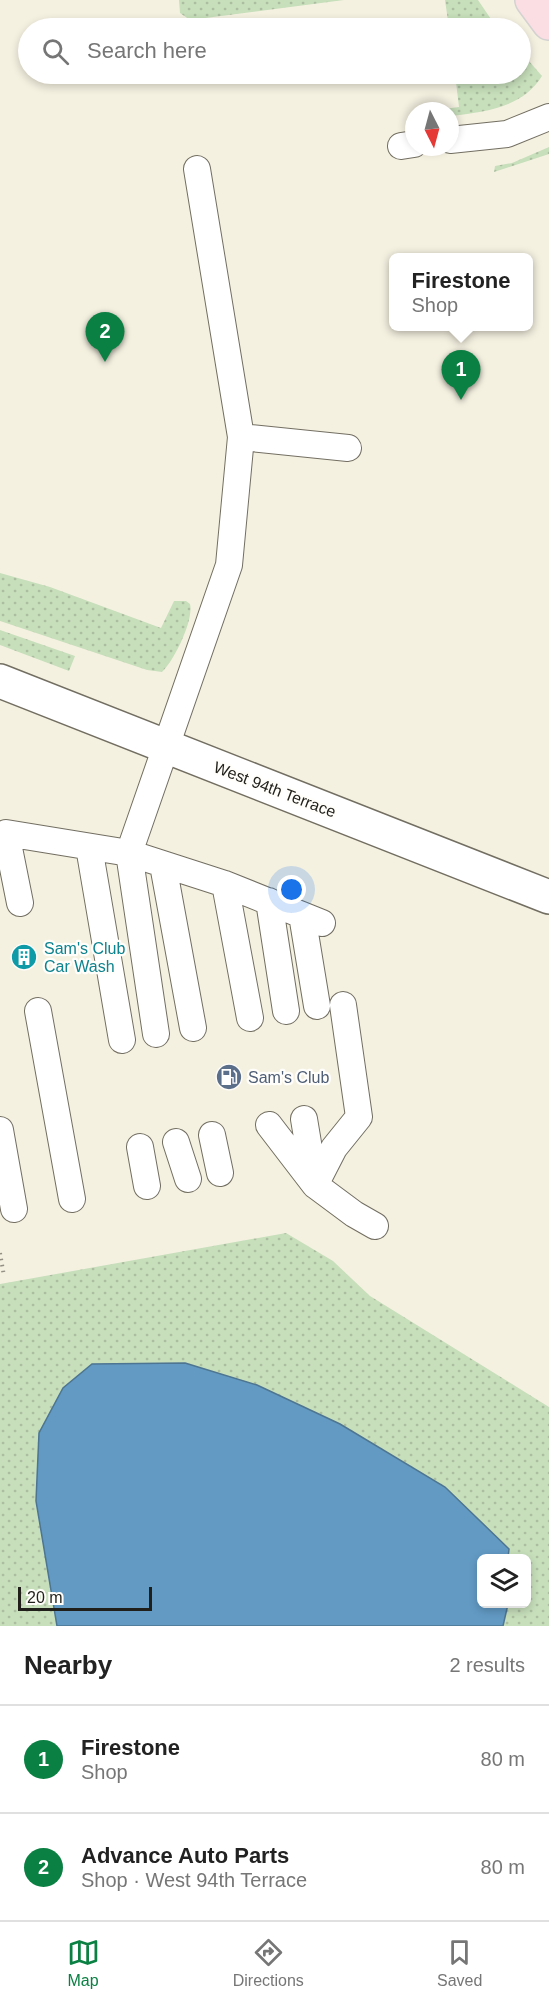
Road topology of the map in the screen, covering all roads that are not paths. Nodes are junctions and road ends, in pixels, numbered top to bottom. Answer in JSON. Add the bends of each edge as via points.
{"nodes":[{"id":1,"x":532,"y":0,"type":"edge"},
{"id":2,"x":549,"y":23,"type":"edge"},
{"id":3,"x":549,"y":117,"type":"edge"},
{"id":4,"x":459,"y":139,"type":"edge"},
{"id":5,"x":197,"y":169,"type":"dead end"},
{"id":6,"x":240,"y":436,"type":"junction"},
{"id":7,"x":348,"y":448,"type":"dead end"},
{"id":8,"x":0,"y":681,"type":"edge"},
{"id":9,"x":165,"y":745,"type":"junction"},
{"id":10,"x":3,"y":833,"type":"edge"},
{"id":11,"x":90,"y":847,"type":"junction"},
{"id":12,"x":129,"y":853,"type":"junction"},
{"id":13,"x":163,"y":865,"type":"junction"},
{"id":14,"x":225,"y":884,"type":"junction"},
{"id":15,"x":549,"y":897,"type":"edge"},
{"id":16,"x":269,"y":901,"type":"junction"},
{"id":17,"x":20,"y":903,"type":"dead end"},
{"id":18,"x":343,"y":1005,"type":"dead end"},
{"id":19,"x":317,"y":1006,"type":"dead end"},
{"id":20,"x":38,"y":1011,"type":"dead end"},
{"id":21,"x":286,"y":1011,"type":"dead end"},
{"id":22,"x":250,"y":1018,"type":"dead end"},
{"id":23,"x":193,"y":1028,"type":"dead end"},
{"id":24,"x":156,"y":1034,"type":"dead end"},
{"id":25,"x":122,"y":1040,"type":"dead end"},
{"id":26,"x":335,"y":1113,"type":"dead end"},
{"id":27,"x":304,"y":1119,"type":"dead end"},
{"id":28,"x":269,"y":1125,"type":"dead end"},
{"id":29,"x":0,"y":1130,"type":"edge"},
{"id":30,"x":212,"y":1135,"type":"dead end"},
{"id":31,"x":176,"y":1142,"type":"dead end"},
{"id":32,"x":140,"y":1147,"type":"dead end"},
{"id":33,"x":334,"y":1148,"type":"junction"},
{"id":34,"x":220,"y":1173,"type":"dead end"},
{"id":35,"x":188,"y":1179,"type":"dead end"},
{"id":36,"x":315,"y":1185,"type":"junction"},
{"id":37,"x":147,"y":1186,"type":"dead end"},
{"id":38,"x":72,"y":1199,"type":"dead end"},
{"id":39,"x":14,"y":1209,"type":"dead end"},
{"id":40,"x":375,"y":1226,"type":"dead end"}],
"edges":[{"from":1,"to":2,"type":"main road"},
{"from":3,"to":4,"type":"lane","via":[[507,134]]},
{"from":5,"to":6,"type":"lane"},
{"from":6,"to":7,"type":"lane"},
{"from":6,"to":9,"type":"lane","via":[[229,565]]},
{"from":8,"to":9,"type":"street","name":"West 94th Terrace"},
{"from":9,"to":12,"type":"lane"},
{"from":9,"to":15,"type":"street","name":"West 94th Terrace"},
{"from":10,"to":11,"type":"lane"},
{"from":10,"to":17,"type":"lane"},
{"from":11,"to":12,"type":"lane"},
{"from":11,"to":25,"type":"lane"},
{"from":12,"to":13,"type":"lane"},
{"from":12,"to":24,"type":"lane"},
{"from":13,"to":14,"type":"lane"},
{"from":13,"to":23,"type":"lane"},
{"from":14,"to":16,"type":"lane"},
{"from":14,"to":22,"type":"lane"},
{"from":16,"to":19,"type":"lane","via":[[312,919]]},
{"from":16,"to":21,"type":"lane"},
{"from":18,"to":33,"type":"lane","via":[[359,1117]]},
{"from":20,"to":38,"type":"lane"},
{"from":26,"to":33,"type":"lane"},
{"from":27,"to":36,"type":"lane"},
{"from":28,"to":36,"type":"lane"},
{"from":29,"to":39,"type":"lane"},
{"from":30,"to":34,"type":"lane"},
{"from":31,"to":35,"type":"lane"},
{"from":32,"to":37,"type":"lane"},
{"from":33,"to":36,"type":"lane"},
{"from":36,"to":40,"type":"lane"}]}
